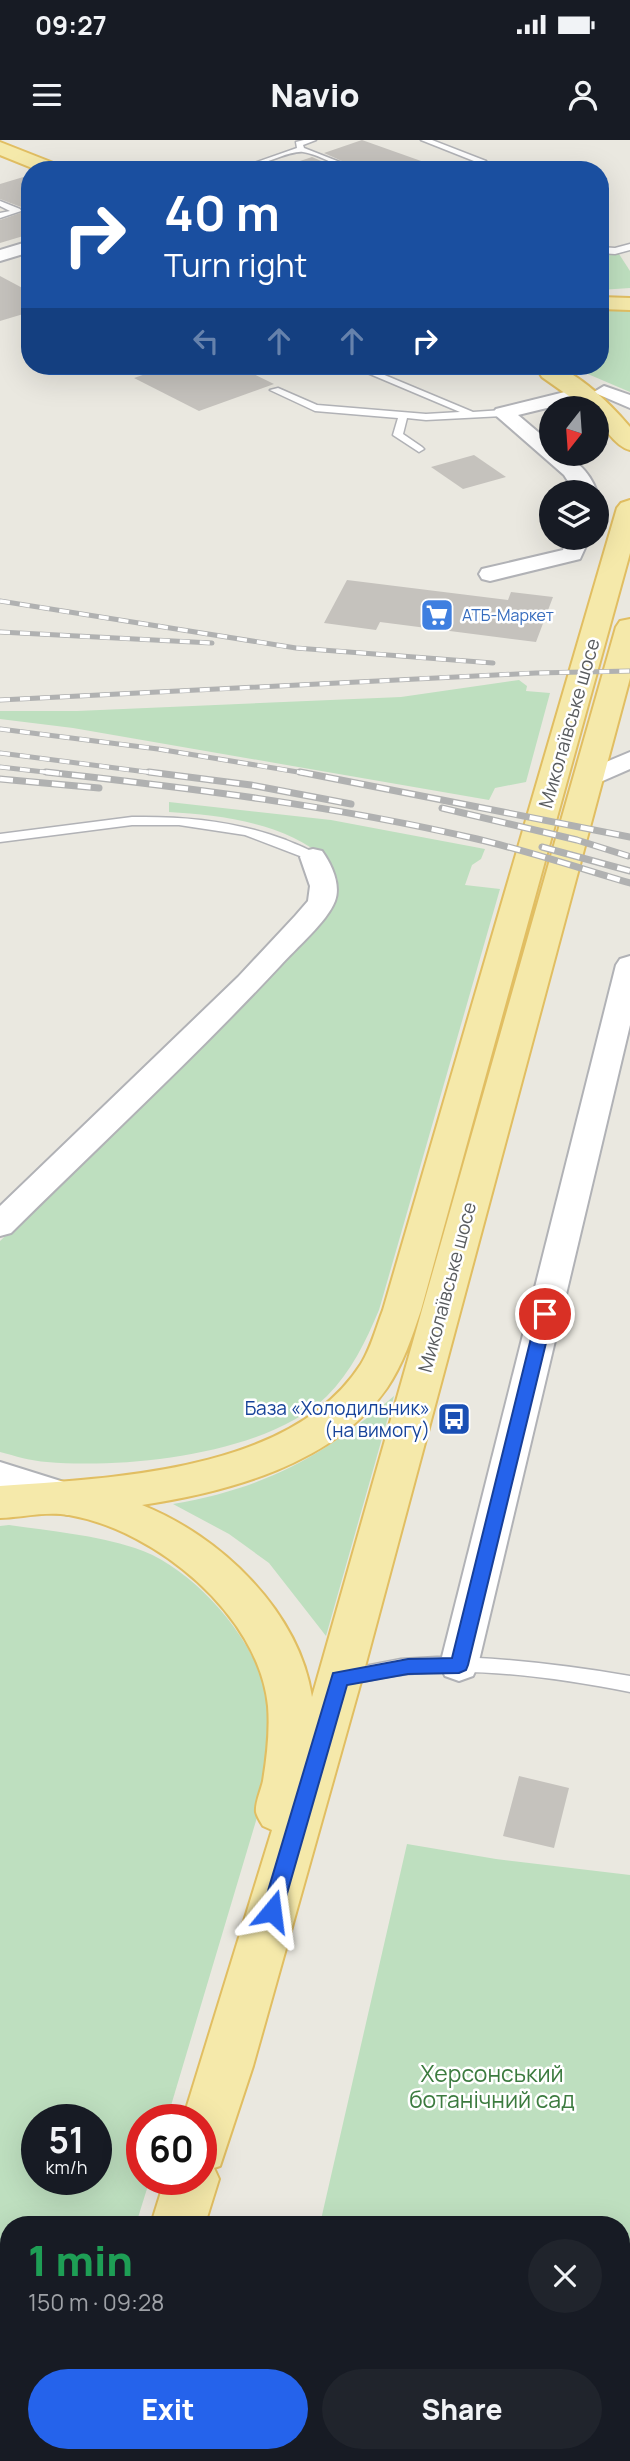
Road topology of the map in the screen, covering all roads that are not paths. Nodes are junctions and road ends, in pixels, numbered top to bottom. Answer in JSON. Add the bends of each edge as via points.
{"nodes":[{"id":1,"x":312,"y":140,"type":"edge"},
{"id":2,"x":425,"y":140,"type":"edge"},
{"id":3,"x":301,"y":149,"type":"junction"},
{"id":4,"x":4,"y":150,"type":"edge"},
{"id":5,"x":32,"y":161,"type":"edge"},
{"id":6,"x":44,"y":161,"type":"edge"},
{"id":7,"x":265,"y":161,"type":"edge"},
{"id":8,"x":332,"y":161,"type":"edge"},
{"id":9,"x":482,"y":161,"type":"dead end"},
{"id":10,"x":0,"y":203,"type":"edge"},
{"id":11,"x":0,"y":216,"type":"edge"},
{"id":12,"x":630,"y":247,"type":"edge"},
{"id":13,"x":21,"y":249,"type":"edge"},
{"id":14,"x":609,"y":251,"type":"edge"},
{"id":15,"x":0,"y":256,"type":"edge"},
{"id":16,"x":378,"y":375,"type":"edge"},
{"id":17,"x":556,"y":375,"type":"edge"},
{"id":18,"x":275,"y":390,"type":"dead end"},
{"id":19,"x":594,"y":393,"type":"junction"},
{"id":20,"x":630,"y":401,"type":"edge"},
{"id":21,"x":503,"y":413,"type":"junction"},
{"id":22,"x":474,"y":414,"type":"junction"},
{"id":23,"x":403,"y":415,"type":"junction"},
{"id":24,"x":539,"y":443,"type":"edge"},
{"id":25,"x":630,"y":443,"type":"edge"},
{"id":26,"x":419,"y":449,"type":"dead end"},
{"id":27,"x":567,"y":466,"type":"edge"},
{"id":28,"x":580,"y":480,"type":"edge"},
{"id":29,"x":630,"y":508,"type":"edge"},
{"id":30,"x":574,"y":550,"type":"edge"},
{"id":31,"x":491,"y":574,"type":"dead end"},
{"id":32,"x":630,"y":627,"type":"edge"},
{"id":33,"x":630,"y":761,"type":"edge"},
{"id":34,"x":589,"y":778,"type":"junction"},
{"id":35,"x":3,"y":840,"type":"edge"},
{"id":36,"x":313,"y":858,"type":"joint"},
{"id":37,"x":630,"y":965,"type":"edge"},
{"id":38,"x":0,"y":1225,"type":"edge"},
{"id":39,"x":0,"y":1478,"type":"edge"},
{"id":40,"x":68,"y":1499,"type":"junction"},
{"id":41,"x":0,"y":1502,"type":"edge"},
{"id":42,"x":459,"y":1665,"type":"junction"},
{"id":43,"x":340,"y":1678,"type":"junction"},
{"id":44,"x":630,"y":1684,"type":"edge"},
{"id":45,"x":227,"y":2066,"type":"junction"},
{"id":46,"x":215,"y":2104,"type":"edge"},
{"id":47,"x":187,"y":2195,"type":"edge"},
{"id":48,"x":180,"y":2216,"type":"edge"}],
"edges":[{"from":1,"to":3,"type":"lane","via":[[299,144]]},
{"from":2,"to":9,"type":"lane"},
{"from":3,"to":7,"type":"lane"},
{"from":3,"to":8,"type":"lane"},
{"from":4,"to":5,"type":"main road"},
{"from":4,"to":6,"type":"lane"},
{"from":10,"to":11,"type":"lane","via":[[18,211]]},
{"from":12,"to":14,"type":"lane"},
{"from":13,"to":15,"type":"street"},
{"from":16,"to":22,"type":"lane"},
{"from":17,"to":19,"type":"main road"},
{"from":18,"to":23,"type":"lane","via":[[315,408]]},
{"from":19,"to":20,"type":"main road"},
{"from":19,"to":21,"type":"street"},
{"from":19,"to":25,"type":"main road"},
{"from":21,"to":22,"type":"lane"},
{"from":21,"to":24,"type":"street"},
{"from":22,"to":23,"type":"lane"},
{"from":23,"to":26,"type":"lane","via":[[398,435]]},
{"from":27,"to":28,"type":"street"},
{"from":29,"to":40,"type":"main road","name":"Миколаївське шосе","via":[[402,1310],[370,1382],[310,1434],[248,1464],[145,1490]]},
{"from":30,"to":31,"type":"street"},
{"from":32,"to":34,"type":"main road","name":"Миколаївське шосе"},
{"from":33,"to":34,"type":"street"},
{"from":34,"to":43,"type":"main road","name":"Миколаївське шосе"},
{"from":35,"to":36,"type":"lane","via":[[134,821],[194,824],[251,832]]},
{"from":36,"to":38,"type":"street","via":[[324,886],[321,902],[312,914],[248,983]]},
{"from":37,"to":42,"type":"street"},
{"from":39,"to":40,"type":"main road"},
{"from":40,"to":41,"type":"main road","name":"Миколаївське шосе"},
{"from":40,"to":45,"type":"main road","via":[[160,1532],[203,1562],[239,1593],[268,1634],[285,1675],[292,1726],[285,1785]]},
{"from":42,"to":43,"type":"lane","via":[[408,1667]]},
{"from":42,"to":44,"type":"lane","via":[[561,1671]]},
{"from":43,"to":45,"type":"main road","name":"Миколаївське шосе"},
{"from":45,"to":46,"type":"main road"},
{"from":47,"to":48,"type":"main road"}]}
